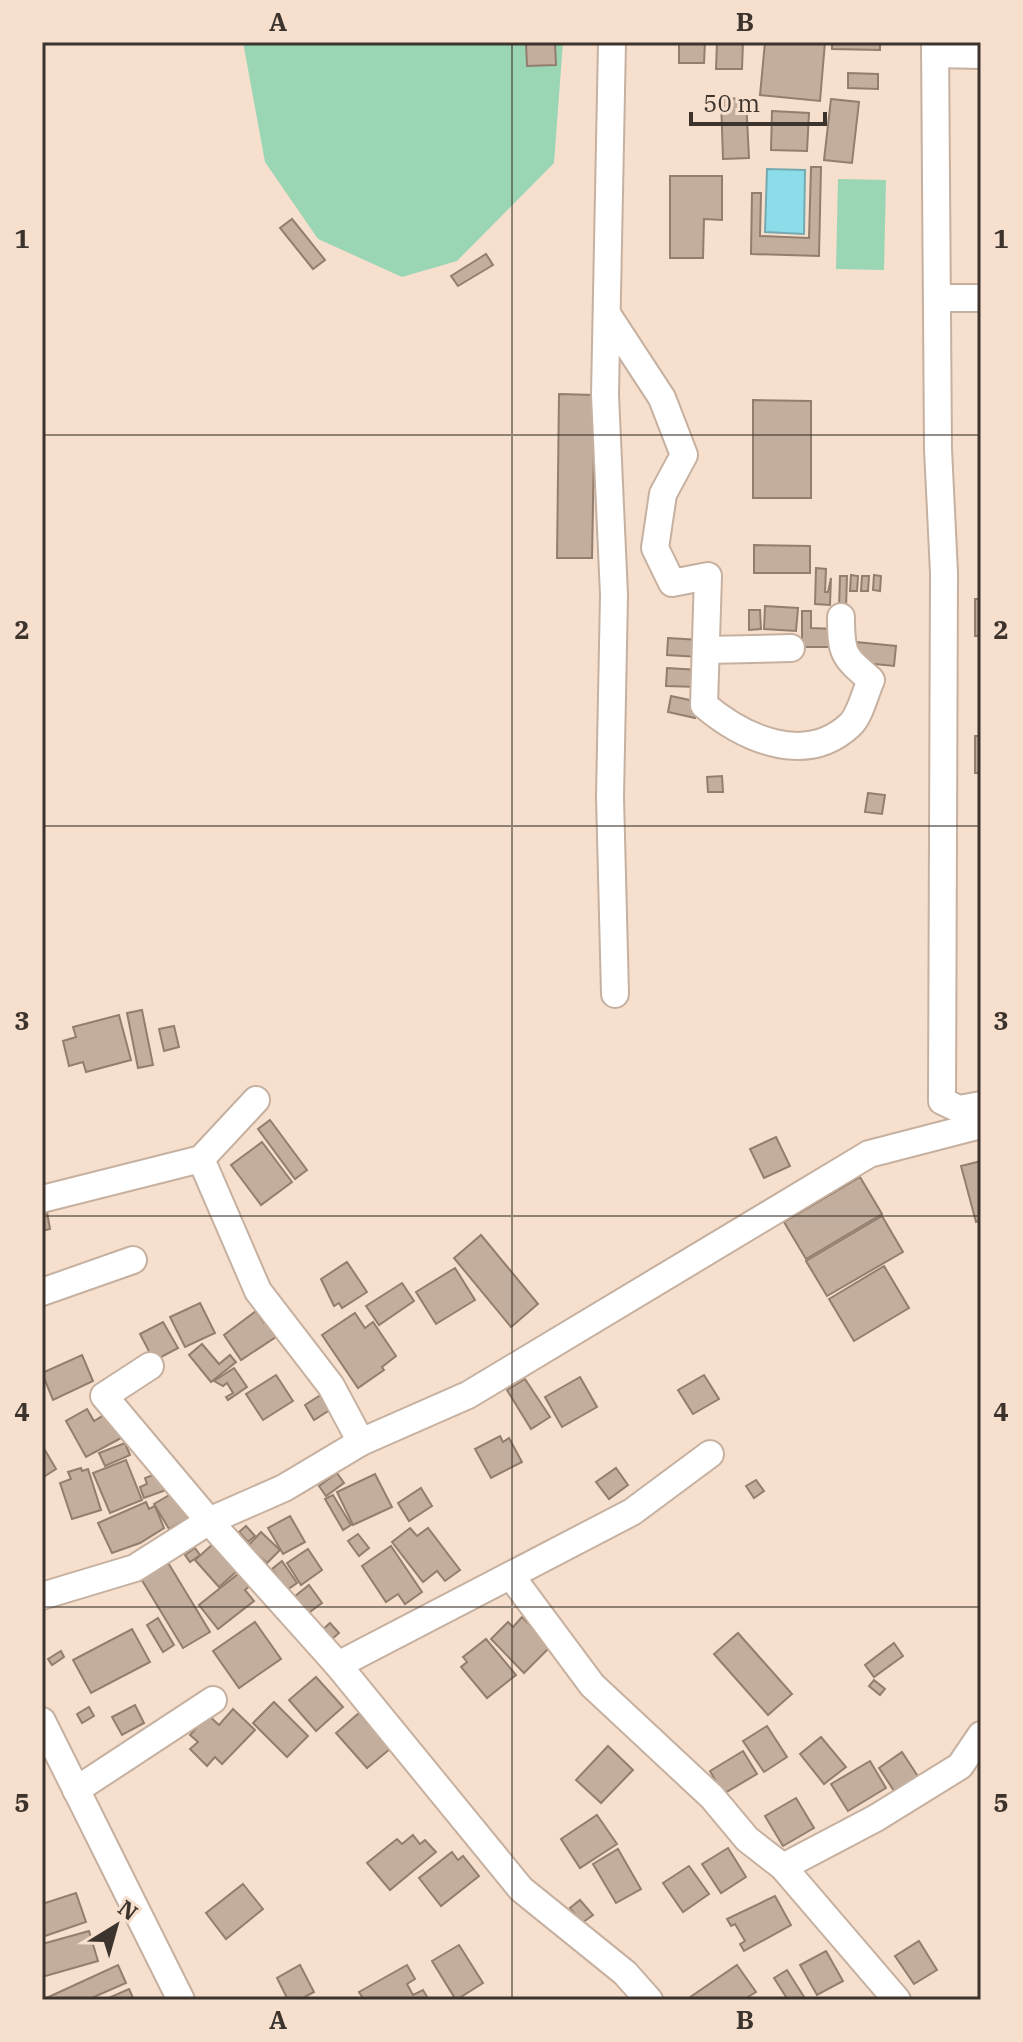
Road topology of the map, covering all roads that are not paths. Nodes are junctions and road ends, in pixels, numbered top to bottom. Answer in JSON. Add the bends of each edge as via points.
{"nodes":[{"id":1,"x":612,"y":42,"type":"edge"},
{"id":2,"x":935,"y":48,"type":"edge"},
{"id":3,"x":981,"y":55,"type":"edge"},
{"id":4,"x":938,"y":298,"type":"junction"},
{"id":5,"x":981,"y":298,"type":"edge"},
{"id":6,"x":609,"y":317,"type":"junction"},
{"id":7,"x":841,"y":617,"type":"dead end"},
{"id":8,"x":791,"y":648,"type":"dead end"},
{"id":9,"x":707,"y":650,"type":"junction"},
{"id":10,"x":615,"y":994,"type":"dead end"},
{"id":11,"x":256,"y":1100,"type":"dead end"},
{"id":12,"x":981,"y":1105,"type":"edge"},
{"id":13,"x":981,"y":1125,"type":"edge"},
{"id":14,"x":201,"y":1159,"type":"junction"},
{"id":15,"x":42,"y":1199,"type":"edge"},
{"id":16,"x":133,"y":1260,"type":"dead end"},
{"id":17,"x":42,"y":1292,"type":"edge"},
{"id":18,"x":150,"y":1366,"type":"dead end"},
{"id":19,"x":361,"y":1442,"type":"junction"},
{"id":20,"x":710,"y":1454,"type":"dead end"},
{"id":21,"x":209,"y":1521,"type":"junction"},
{"id":22,"x":511,"y":1576,"type":"junction"},
{"id":23,"x":42,"y":1596,"type":"edge"},
{"id":24,"x":338,"y":1665,"type":"junction"},
{"id":25,"x":213,"y":1700,"type":"dead end"},
{"id":26,"x":42,"y":1721,"type":"edge"},
{"id":27,"x":981,"y":1735,"type":"edge"},
{"id":28,"x":76,"y":1790,"type":"junction"},
{"id":29,"x":783,"y":1867,"type":"junction"},
{"id":30,"x":181,"y":2000,"type":"edge"},
{"id":31,"x":649,"y":2000,"type":"edge"},
{"id":32,"x":897,"y":2000,"type":"edge"}],
"edges":[{"from":1,"to":6,"type":"street"},
{"from":2,"to":3,"type":"street"},
{"from":2,"to":4,"type":"street"},
{"from":4,"to":5,"type":"street"},
{"from":4,"to":12,"type":"street","via":[[944,573],[942,1101],[959,1109]]},
{"from":6,"to":9,"type":"street","via":[[662,398],[684,455],[663,494],[655,548],[672,583],[708,576]]},
{"from":6,"to":10,"type":"street","via":[[605,395],[614,595],[610,797]]},
{"from":7,"to":9,"type":"street","via":[[841,650],[871,680],[852,724],[813,743],[785,747],[752,737],[704,705]]},
{"from":8,"to":9,"type":"street"},
{"from":11,"to":14,"type":"street"},
{"from":13,"to":19,"type":"street","via":[[869,1154],[468,1395]]},
{"from":14,"to":15,"type":"street"},
{"from":14,"to":19,"type":"street","via":[[258,1291],[331,1386]]},
{"from":16,"to":17,"type":"street"},
{"from":18,"to":21,"type":"street","via":[[104,1396]]},
{"from":19,"to":21,"type":"street","via":[[284,1488]]},
{"from":20,"to":22,"type":"street","via":[[632,1512]]},
{"from":21,"to":23,"type":"street","via":[[135,1568]]},
{"from":21,"to":24,"type":"street"},
{"from":22,"to":24,"type":"street"},
{"from":22,"to":29,"type":"street","via":[[592,1685],[712,1797],[747,1839]]},
{"from":24,"to":31,"type":"street","via":[[521,1889],[625,1973]]},
{"from":25,"to":28,"type":"street"},
{"from":26,"to":28,"type":"street"},
{"from":27,"to":29,"type":"street","via":[[960,1766]]},
{"from":28,"to":30,"type":"street"},
{"from":29,"to":32,"type":"street"}]}
